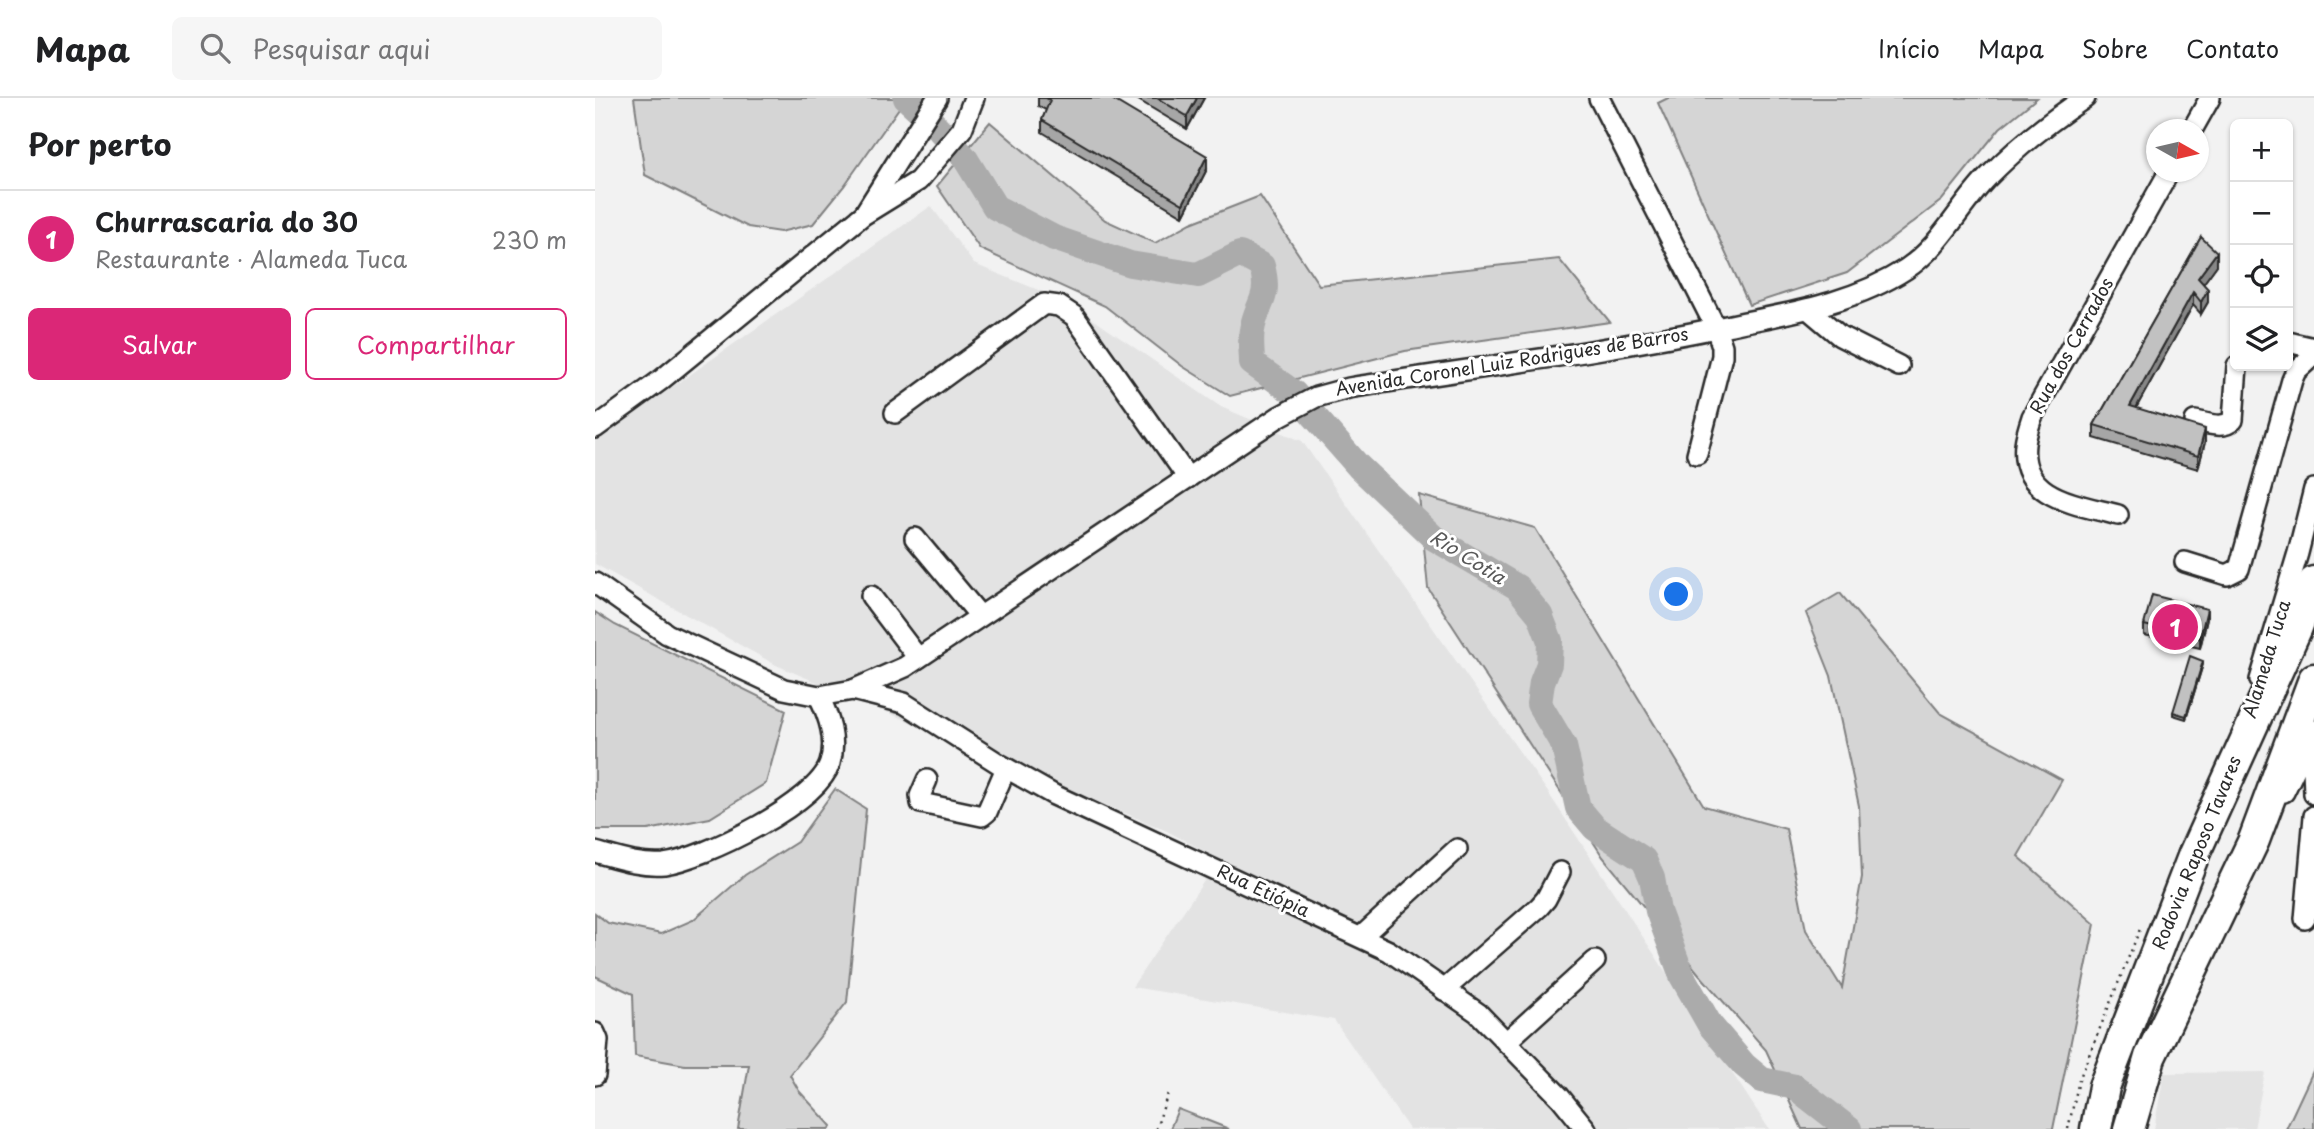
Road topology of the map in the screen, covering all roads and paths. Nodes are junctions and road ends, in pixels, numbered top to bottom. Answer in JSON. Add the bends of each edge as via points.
{"nodes":[{"id":1,"x":974,"y":98,"type":"edge"},
{"id":2,"x":1599,"y":98,"type":"edge"},
{"id":3,"x":2085,"y":98,"type":"edge"},
{"id":4,"x":2210,"y":98,"type":"edge"},
{"id":5,"x":936,"y":99,"type":"edge"},
{"id":6,"x":2198,"y":119,"type":"edge"},
{"id":7,"x":2163,"y":182,"type":"edge"},
{"id":8,"x":863,"y":215,"type":"junction"},
{"id":9,"x":1808,"y":309,"type":"junction"},
{"id":10,"x":1716,"y":328,"type":"junction"},
{"id":11,"x":2293,"y":343,"type":"edge"},
{"id":12,"x":2314,"y":348,"type":"edge"},
{"id":13,"x":2314,"y":355,"type":"edge"},
{"id":14,"x":1899,"y":366,"type":"dead end"},
{"id":15,"x":2237,"y":371,"type":"edge"},
{"id":16,"x":895,"y":413,"type":"dead end"},
{"id":17,"x":2195,"y":421,"type":"dead end"},
{"id":18,"x":595,"y":428,"type":"edge"},
{"id":19,"x":1697,"y":454,"type":"dead end"},
{"id":20,"x":1188,"y":478,"type":"junction"},
{"id":21,"x":2314,"y":489,"type":"edge"},
{"id":22,"x":2119,"y":515,"type":"dead end"},
{"id":23,"x":915,"y":538,"type":"dead end"},
{"id":24,"x":2185,"y":562,"type":"dead end"},
{"id":25,"x":2314,"y":582,"type":"edge"},
{"id":26,"x":595,"y":583,"type":"edge"},
{"id":27,"x":871,"y":596,"type":"dead end"},
{"id":28,"x":980,"y":617,"type":"junction"},
{"id":29,"x":911,"y":663,"type":"junction"},
{"id":30,"x":2314,"y":680,"type":"edge"},
{"id":31,"x":853,"y":690,"type":"junction"},
{"id":32,"x":819,"y":696,"type":"junction"},
{"id":33,"x":904,"y":703,"type":"junction"},
{"id":34,"x":2313,"y":733,"type":"edge"},
{"id":35,"x":2240,"y":748,"type":"junction"},
{"id":36,"x":1006,"y":768,"type":"junction"},
{"id":37,"x":927,"y":780,"type":"dead end"},
{"id":38,"x":2314,"y":794,"type":"edge"},
{"id":39,"x":2314,"y":816,"type":"edge"},
{"id":40,"x":2254,"y":840,"type":"junction"},
{"id":41,"x":1457,"y":849,"type":"dead end"},
{"id":42,"x":595,"y":852,"type":"edge"},
{"id":43,"x":1560,"y":872,"type":"dead end"},
{"id":44,"x":2305,"y":919,"type":"dead end"},
{"id":45,"x":2139,"y":930,"type":"dead end"},
{"id":46,"x":1362,"y":936,"type":"junction"},
{"id":47,"x":1595,"y":961,"type":"dead end"},
{"id":48,"x":1444,"y":990,"type":"junction"},
{"id":49,"x":595,"y":1033,"type":"edge"},
{"id":50,"x":1506,"y":1042,"type":"junction"},
{"id":51,"x":595,"y":1075,"type":"edge"},
{"id":52,"x":1168,"y":1093,"type":"dead end"},
{"id":53,"x":1156,"y":1129,"type":"edge"},
{"id":54,"x":1586,"y":1129,"type":"edge"},
{"id":55,"x":2067,"y":1129,"type":"edge"},
{"id":56,"x":2096,"y":1129,"type":"edge"},
{"id":57,"x":2129,"y":1129,"type":"edge"}],
"edges":[{"from":1,"to":8,"type":"street","via":[[962,129],[918,181]]},
{"from":2,"to":10,"type":"street"},
{"from":3,"to":9,"type":"street","name":"Avenida Coronel Luiz Rodrigues de Barros","via":[[2053,119],[1986,179],[1927,252],[1908,268],[1878,285]]},
{"from":4,"to":6,"type":"street"},
{"from":5,"to":8,"type":"street"},
{"from":7,"to":22,"type":"street","name":"Rua dos Cerrados","via":[[2032,417],[2025,445],[2028,474],[2041,489]]},
{"from":8,"to":18,"type":"street"},
{"from":9,"to":10,"type":"street","name":"Avenida Coronel Luiz Rodrigues de Barros"},
{"from":9,"to":14,"type":"street","via":[[1840,337]]},
{"from":10,"to":19,"type":"street","via":[[1722,356]]},
{"from":10,"to":20,"type":"street","name":"Avenida Coronel Luiz Rodrigues de Barros","via":[[1349,387],[1316,397],[1280,416]]},
{"from":11,"to":12,"type":"street"},
{"from":13,"to":24,"type":"street","via":[[2291,380],[2239,569],[2227,575]]},
{"from":15,"to":17,"type":"street","via":[[2233,420],[2219,426]]},
{"from":16,"to":20,"type":"street","via":[[1044,304],[1059,306],[1074,316]]},
{"from":20,"to":28,"type":"street","name":"Avenida Coronel Luiz Rodrigues de Barros"},
{"from":21,"to":35,"type":"street","name":"Alameda Tuca"},
{"from":23,"to":28,"type":"street"},
{"from":25,"to":35,"type":"highway","name":"Rodovia Raposo Tavares"},
{"from":26,"to":32,"type":"street","via":[[667,634],[785,689]]},
{"from":27,"to":29,"type":"street"},
{"from":28,"to":29,"type":"street","name":"Avenida Coronel Luiz Rodrigues de Barros"},
{"from":29,"to":31,"type":"street","name":"Avenida Coronel Luiz Rodrigues de Barros"},
{"from":29,"to":33,"type":"street","via":[[901,683]]},
{"from":30,"to":40,"type":"highway"},
{"from":31,"to":32,"type":"street","name":"Avenida Coronel Luiz Rodrigues de Barros"},
{"from":31,"to":33,"type":"street","name":"Rua Etiópia"},
{"from":32,"to":42,"type":"street","via":[[829,718],[830,765],[818,782],[779,814],[713,850],[664,863],[642,864]]},
{"from":33,"to":36,"type":"street","name":"Rua Etiópia"},
{"from":34,"to":38,"type":"street"},
{"from":34,"to":40,"type":"street"},
{"from":35,"to":56,"type":"highway","name":"Rodovia Raposo Tavares","via":[[2104,1087]]},
{"from":36,"to":37,"type":"street","via":[[982,816],[922,803]]},
{"from":36,"to":46,"type":"street","name":"Rua Etiópia","via":[[1054,795]]},
{"from":39,"to":44,"type":"street"},
{"from":40,"to":57,"type":"highway","via":[[2150,1057]]},
{"from":41,"to":46,"type":"street"},
{"from":43,"to":48,"type":"street","via":[[1539,907]]},
{"from":45,"to":55,"type":"path","via":[[2079,1080]]},
{"from":46,"to":48,"type":"street","name":"Rua Etiópia"},
{"from":47,"to":50,"type":"street"},
{"from":48,"to":50,"type":"street","name":"Rua Etiópia","via":[[1478,1013]]},
{"from":49,"to":51,"type":"street"},
{"from":50,"to":54,"type":"street","name":"Rua Etiópia"},
{"from":52,"to":53,"type":"path"}]}
